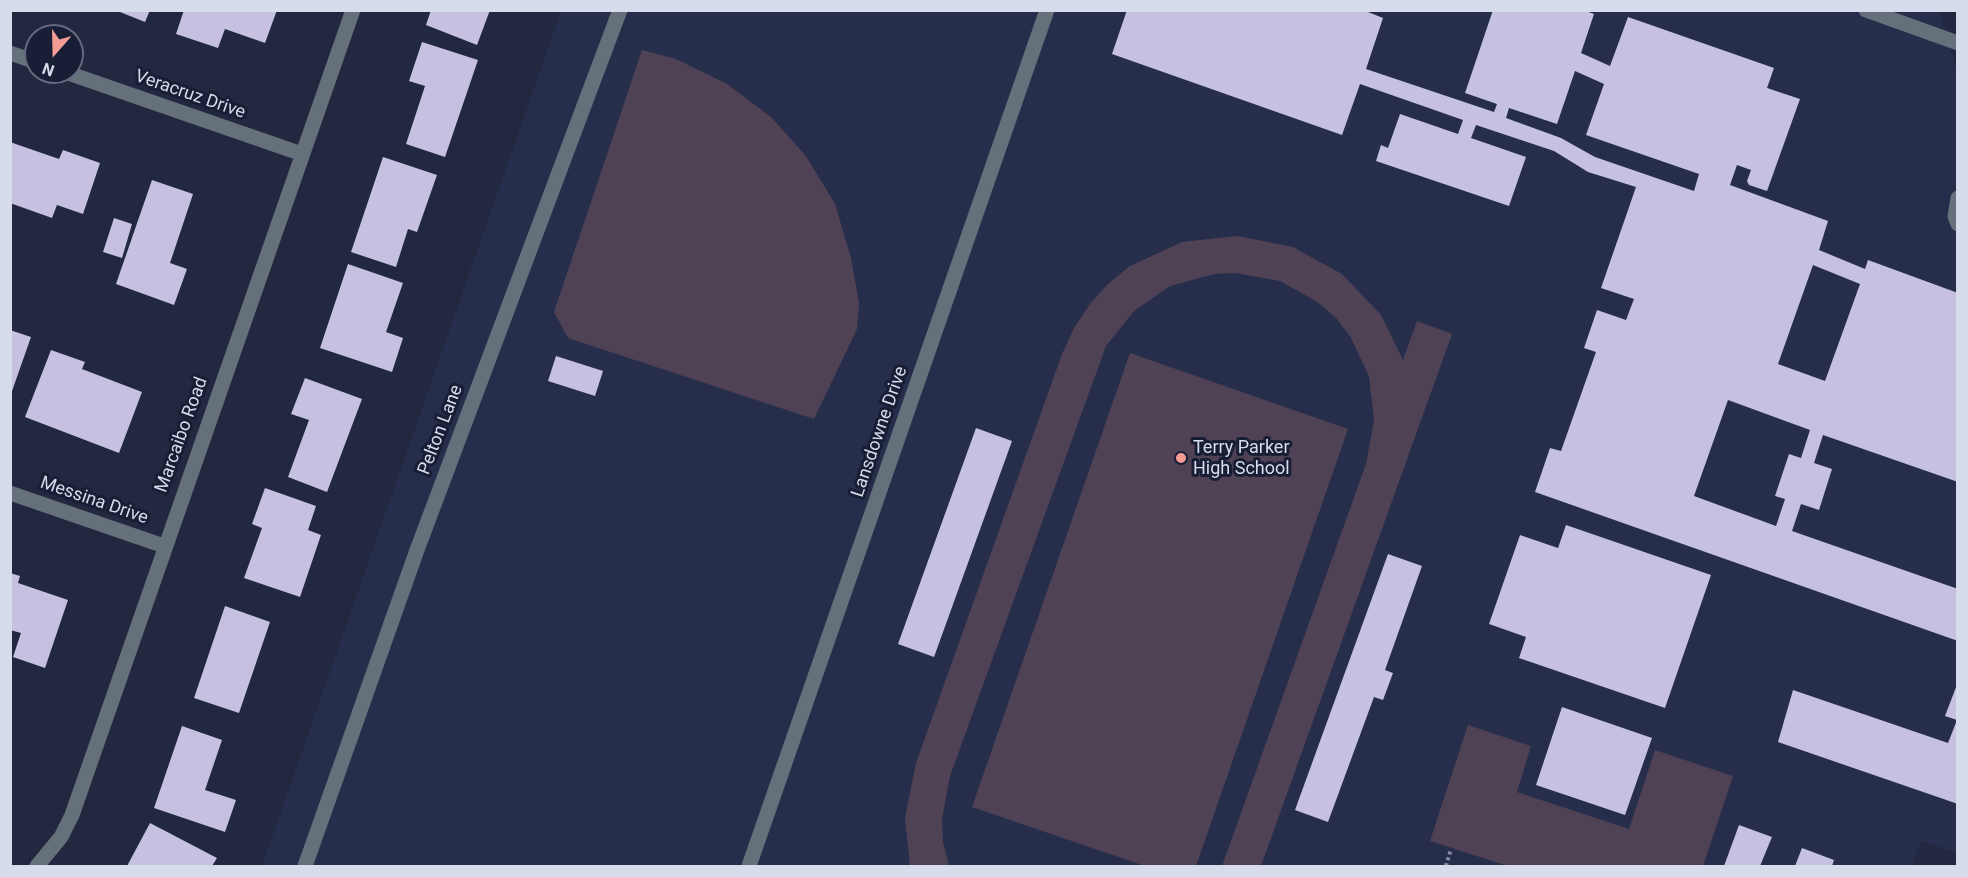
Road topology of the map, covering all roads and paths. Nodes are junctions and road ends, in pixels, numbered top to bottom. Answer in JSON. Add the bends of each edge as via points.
{"nodes":[{"id":1,"x":352,"y":10,"type":"edge"},
{"id":2,"x":620,"y":10,"type":"edge"},
{"id":3,"x":1047,"y":10,"type":"edge"},
{"id":4,"x":1866,"y":10,"type":"edge"},
{"id":5,"x":1958,"y":43,"type":"edge"},
{"id":6,"x":84,"y":79,"type":"edge"},
{"id":7,"x":302,"y":154,"type":"junction"},
{"id":8,"x":1958,"y":198,"type":"edge"},
{"id":9,"x":1958,"y":224,"type":"edge"},
{"id":10,"x":10,"y":493,"type":"edge"},
{"id":11,"x":164,"y":546,"type":"junction"},
{"id":12,"x":1451,"y":849,"type":"dead end"},
{"id":13,"x":37,"y":867,"type":"edge"},
{"id":14,"x":305,"y":867,"type":"edge"},
{"id":15,"x":749,"y":867,"type":"edge"},
{"id":16,"x":1446,"y":867,"type":"edge"}],
"edges":[{"from":1,"to":7,"type":"street","name":"Marcaibo Road"},
{"from":2,"to":14,"type":"street","name":"Pelton Lane","via":[[417,550]]},
{"from":3,"to":15,"type":"street","name":"Lansdowne Drive"},
{"from":4,"to":5,"type":"street"},
{"from":6,"to":7,"type":"street","name":"Veracruz Drive"},
{"from":7,"to":11,"type":"street","name":"Marcaibo Road"},
{"from":8,"to":9,"type":"street"},
{"from":10,"to":11,"type":"street","name":"Messina Drive"},
{"from":11,"to":13,"type":"street","name":"Marcaibo Road","via":[[72,815],[61,837]]},
{"from":12,"to":16,"type":"path"}]}
